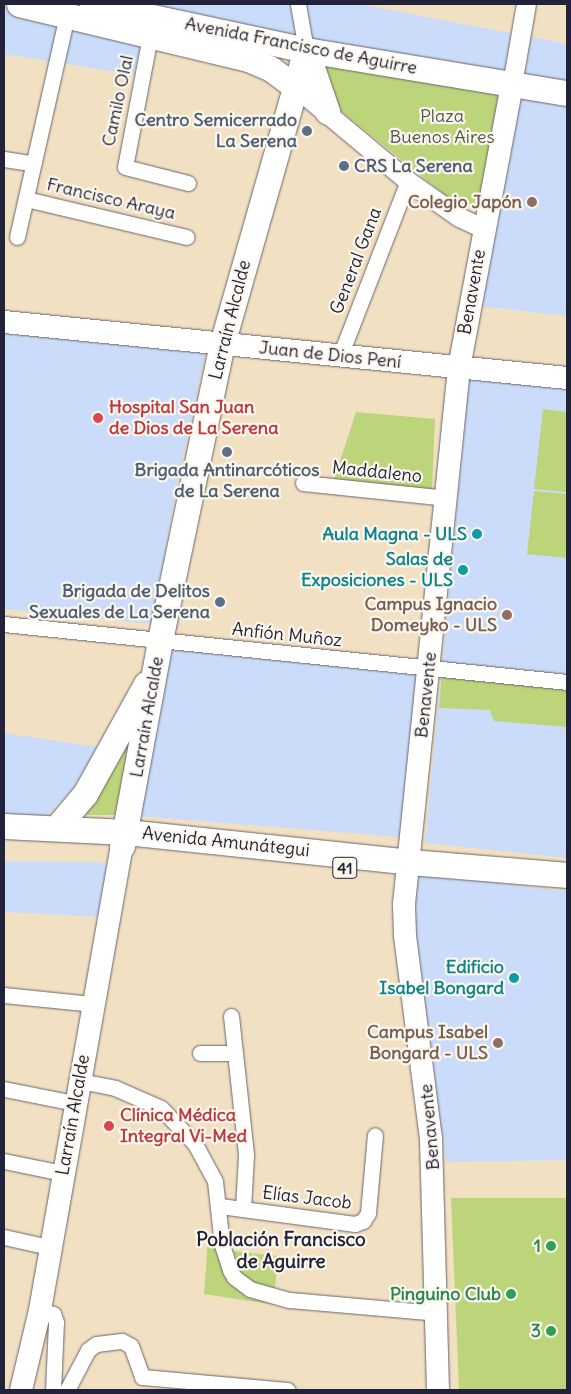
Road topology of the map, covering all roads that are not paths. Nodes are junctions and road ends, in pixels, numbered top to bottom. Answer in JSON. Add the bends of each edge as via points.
{"nodes":[{"id":1,"x":19,"y":4,"type":"edge"},
{"id":2,"x":298,"y":4,"type":"edge"},
{"id":3,"x":526,"y":4,"type":"edge"},
{"id":4,"x":87,"y":8,"type":"edge"},
{"id":5,"x":150,"y":36,"type":"junction"},
{"id":6,"x":306,"y":50,"type":"junction"},
{"id":7,"x":512,"y":84,"type":"junction"},
{"id":8,"x":294,"y":86,"type":"junction"},
{"id":9,"x":567,"y":93,"type":"edge"},
{"id":10,"x":327,"y":111,"type":"junction"},
{"id":11,"x":4,"y":159,"type":"edge"},
{"id":12,"x":34,"y":164,"type":"junction"},
{"id":13,"x":408,"y":181,"type":"junction"},
{"id":14,"x":188,"y":183,"type":"dead end"},
{"id":15,"x":26,"y":199,"type":"junction"},
{"id":16,"x":483,"y":228,"type":"junction"},
{"id":17,"x":187,"y":236,"type":"dead end"},
{"id":18,"x":17,"y":237,"type":"dead end"},
{"id":19,"x":4,"y":322,"type":"edge"},
{"id":20,"x":222,"y":344,"type":"junction"},
{"id":21,"x":340,"y":356,"type":"junction"},
{"id":22,"x":459,"y":368,"type":"junction"},
{"id":23,"x":567,"y":378,"type":"edge"},
{"id":24,"x":303,"y":483,"type":"dead end"},
{"id":25,"x":447,"y":498,"type":"junction"},
{"id":26,"x":4,"y":624,"type":"edge"},
{"id":27,"x":160,"y":640,"type":"junction"},
{"id":28,"x":155,"y":666,"type":"junction"},
{"id":29,"x":428,"y":668,"type":"junction"},
{"id":30,"x":567,"y":682,"type":"edge"},
{"id":31,"x":4,"y":826,"type":"edge"},
{"id":32,"x":58,"y":827,"type":"junction"},
{"id":33,"x":124,"y":839,"type":"junction"},
{"id":34,"x":4,"y":841,"type":"edge"},
{"id":35,"x":409,"y":869,"type":"junction"},
{"id":36,"x":567,"y":874,"type":"edge"},
{"id":37,"x":567,"y":888,"type":"edge"},
{"id":38,"x":4,"y":995,"type":"edge"},
{"id":39,"x":92,"y":1004,"type":"junction"},
{"id":40,"x":231,"y":1016,"type":"dead end"},
{"id":41,"x":200,"y":1053,"type":"dead end"},
{"id":42,"x":234,"y":1053,"type":"junction"},
{"id":43,"x":80,"y":1081,"type":"junction"},
{"id":44,"x":4,"y":1089,"type":"edge"},
{"id":45,"x":75,"y":1103,"type":"junction"},
{"id":46,"x":375,"y":1135,"type":"dead end"},
{"id":47,"x":4,"y":1161,"type":"edge"},
{"id":48,"x":62,"y":1173,"type":"junction"},
{"id":49,"x":220,"y":1206,"type":"junction"},
{"id":50,"x":243,"y":1209,"type":"junction"},
{"id":51,"x":4,"y":1237,"type":"edge"},
{"id":52,"x":49,"y":1247,"type":"junction"},
{"id":53,"x":40,"y":1310,"type":"junction"},
{"id":54,"x":437,"y":1313,"type":"junction"},
{"id":55,"x":21,"y":1390,"type":"edge"},
{"id":56,"x":53,"y":1390,"type":"edge"},
{"id":57,"x":67,"y":1390,"type":"edge"},
{"id":58,"x":288,"y":1390,"type":"edge"},
{"id":59,"x":438,"y":1390,"type":"edge"}],
"edges":[{"from":1,"to":4,"type":"main road","name":"Avenida Francisco de Aguirre"},
{"from":2,"to":6,"type":"street"},
{"from":3,"to":7,"type":"street","name":"Benavente"},
{"from":4,"to":5,"type":"main road","name":"Avenida Francisco de Aguirre"},
{"from":4,"to":6,"type":"main road","name":"Avenida Francisco de Aguirre"},
{"from":4,"to":12,"type":"street"},
{"from":5,"to":8,"type":"main road","name":"Avenida Francisco de Aguirre","via":[[260,63]]},
{"from":5,"to":14,"type":"street","name":"Camilo Olal","via":[[125,167]]},
{"from":6,"to":7,"type":"main road","name":"Avenida Francisco de Aguirre"},
{"from":6,"to":8,"type":"main road","name":"Larraín Alcalde"},
{"from":6,"to":10,"type":"main road"},
{"from":7,"to":9,"type":"main road","name":"Avenida Francisco de Aguirre"},
{"from":7,"to":16,"type":"main road","name":"Benavente"},
{"from":8,"to":10,"type":"street","name":"Avenida Francisco de Aguirre"},
{"from":8,"to":20,"type":"main road","name":"Larraín Alcalde"},
{"from":10,"to":13,"type":"street","name":"Avenida Francisco de Aguirre"},
{"from":11,"to":12,"type":"street"},
{"from":12,"to":15,"type":"street"},
{"from":13,"to":16,"type":"street","name":"Avenida Francisco de Aguirre","via":[[450,211]]},
{"from":13,"to":21,"type":"street","name":"General Gana"},
{"from":15,"to":17,"type":"street","name":"Francisco Araya"},
{"from":15,"to":18,"type":"street"},
{"from":16,"to":22,"type":"main road","name":"Benavente"},
{"from":19,"to":20,"type":"main road","name":"Juan de Dios Pení"},
{"from":20,"to":21,"type":"main road","name":"Juan de Dios Pení"},
{"from":20,"to":27,"type":"main road","name":"Larraín Alcalde"},
{"from":21,"to":22,"type":"main road","name":"Juan de Dios Pení"},
{"from":22,"to":23,"type":"main road","name":"Juan de Dios Pení"},
{"from":22,"to":25,"type":"main road","name":"Benavente"},
{"from":24,"to":25,"type":"street","name":"Maddaleno"},
{"from":25,"to":29,"type":"main road","name":"Benavente"},
{"from":26,"to":27,"type":"street","name":"Anfión Muñoz"},
{"from":27,"to":28,"type":"main road","name":"Larraín Alcalde"},
{"from":27,"to":29,"type":"street","name":"Anfión Muñoz"},
{"from":28,"to":32,"type":"main road","via":[[85,794]]},
{"from":28,"to":33,"type":"main road","name":"Larraín Alcalde"},
{"from":29,"to":30,"type":"street","name":"Anfión Muñoz"},
{"from":29,"to":35,"type":"main road","name":"Benavente"},
{"from":31,"to":32,"type":"main road","name":"Avenida Amunátegui","number":"41"},
{"from":32,"to":33,"type":"main road","name":"Avenida Amunátegui","number":"41"},
{"from":33,"to":34,"type":"main road","name":"Avenida Amunátegui","number":"41"},
{"from":33,"to":35,"type":"main road","name":"Avenida Amunátegui","number":"41"},
{"from":33,"to":39,"type":"main road","name":"Larraín Alcalde"},
{"from":35,"to":36,"type":"main road","name":"Avenida Amunátegui","number":"41"},
{"from":35,"to":37,"type":"main road","name":"Avenida Amunátegui","number":"41"},
{"from":35,"to":54,"type":"main road","name":"Benavente","via":[[405,935],[432,1139]]},
{"from":38,"to":39,"type":"street"},
{"from":39,"to":43,"type":"main road","name":"Larraín Alcalde"},
{"from":40,"to":42,"type":"street"},
{"from":41,"to":42,"type":"street"},
{"from":42,"to":50,"type":"street","via":[[246,1155]]},
{"from":43,"to":45,"type":"main road","name":"Larraín Alcalde"},
{"from":43,"to":49,"type":"street","via":[[140,1097],[175,1120],[208,1165]]},
{"from":44,"to":45,"type":"street"},
{"from":45,"to":48,"type":"main road","name":"Larraín Alcalde"},
{"from":46,"to":50,"type":"street","name":"Elías Jacob","via":[[368,1212],[363,1221],[355,1224]]},
{"from":47,"to":48,"type":"street"},
{"from":48,"to":52,"type":"main road","name":"Larraín Alcalde"},
{"from":49,"to":50,"type":"street","name":"Elías Jacob"},
{"from":49,"to":54,"type":"street","via":[[226,1261],[234,1277],[250,1289],[289,1300]]},
{"from":51,"to":52,"type":"street"},
{"from":52,"to":53,"type":"main road","name":"Larraín Alcalde"},
{"from":53,"to":55,"type":"main road","name":"Larraín Alcalde"},
{"from":53,"to":56,"type":"street","via":[[53,1314],[56,1322]]},
{"from":54,"to":59,"type":"main road","name":"Benavente"},
{"from":57,"to":58,"type":"street","via":[[88,1350],[96,1344],[122,1341],[130,1346],[142,1377]]}]}
